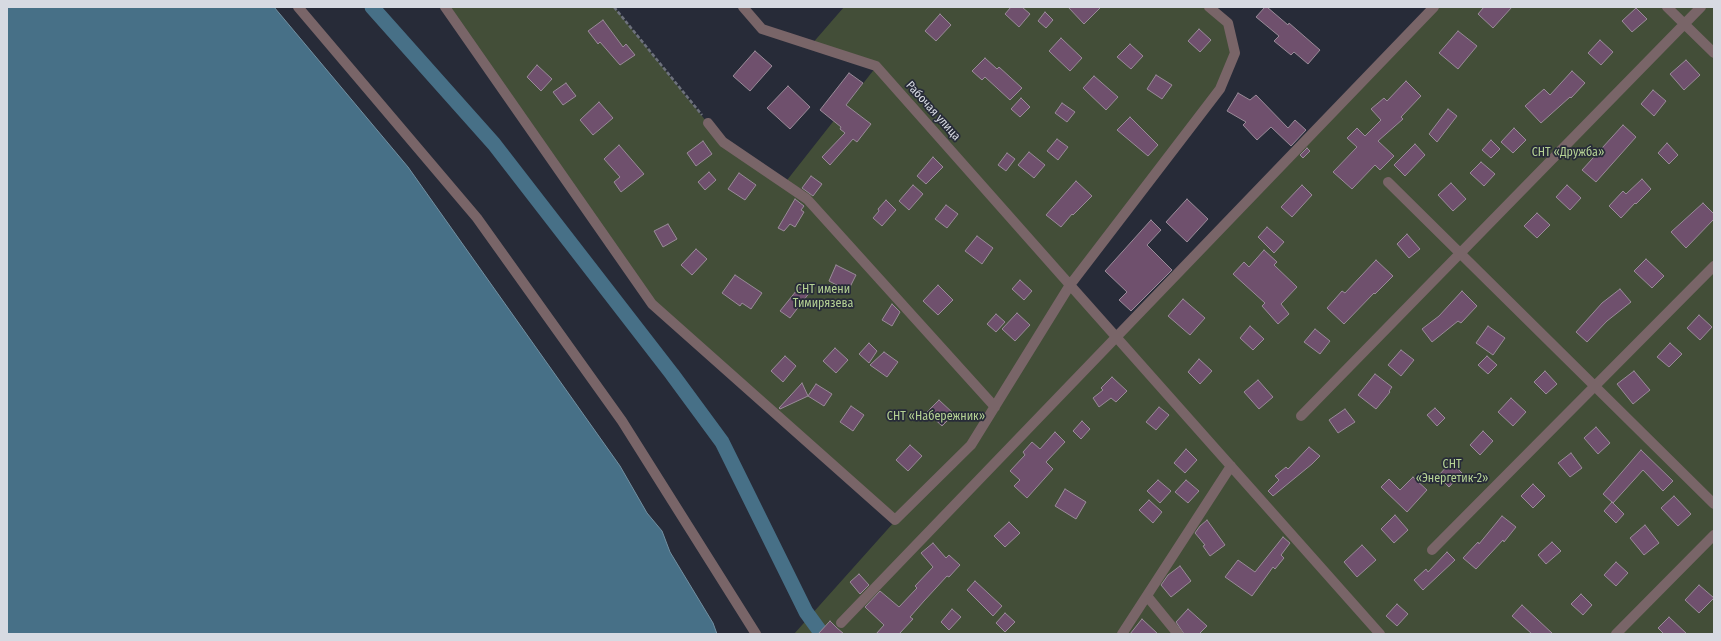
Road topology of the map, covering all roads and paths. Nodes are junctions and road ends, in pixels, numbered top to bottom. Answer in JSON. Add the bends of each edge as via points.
{"nodes":[{"id":1,"x":298,"y":7,"type":"edge"},
{"id":2,"x":445,"y":7,"type":"edge"},
{"id":3,"x":614,"y":7,"type":"edge"},
{"id":4,"x":743,"y":7,"type":"edge"},
{"id":5,"x":1209,"y":7,"type":"edge"},
{"id":6,"x":1434,"y":7,"type":"edge"},
{"id":7,"x":1667,"y":7,"type":"edge"},
{"id":8,"x":1701,"y":7,"type":"edge"},
{"id":9,"x":1684,"y":24,"type":"junction"},
{"id":10,"x":1714,"y":53,"type":"edge"},
{"id":11,"x":708,"y":123,"type":"joint"},
{"id":12,"x":1388,"y":182,"type":"dead end"},
{"id":13,"x":1461,"y":253,"type":"junction"},
{"id":14,"x":1714,"y":266,"type":"edge"},
{"id":15,"x":1070,"y":285,"type":"junction"},
{"id":16,"x":1116,"y":337,"type":"junction"},
{"id":17,"x":1596,"y":387,"type":"junction"},
{"id":18,"x":995,"y":408,"type":"junction"},
{"id":19,"x":1301,"y":416,"type":"dead end"},
{"id":20,"x":1231,"y":466,"type":"junction"},
{"id":21,"x":1714,"y":504,"type":"edge"},
{"id":22,"x":1714,"y":535,"type":"edge"},
{"id":23,"x":1432,"y":550,"type":"dead end"},
{"id":24,"x":1147,"y":596,"type":"junction"},
{"id":25,"x":840,"y":623,"type":"dead end"},
{"id":26,"x":756,"y":634,"type":"edge"},
{"id":27,"x":1122,"y":634,"type":"edge"},
{"id":28,"x":1178,"y":634,"type":"edge"},
{"id":29,"x":1380,"y":634,"type":"edge"},
{"id":30,"x":1616,"y":634,"type":"edge"}],
"edges":[{"from":1,"to":26,"type":"street","via":[[482,225],[622,421]]},
{"from":2,"to":18,"type":"street","via":[[652,304],[895,520],[971,445]]},
{"from":3,"to":11,"type":"path"},
{"from":4,"to":15,"type":"street","name":"Рабочая улица","via":[[762,29],[876,66]]},
{"from":5,"to":15,"type":"street","via":[[1228,23],[1235,53],[1220,89]]},
{"from":6,"to":16,"type":"street"},
{"from":7,"to":9,"type":"street"},
{"from":8,"to":9,"type":"street"},
{"from":9,"to":10,"type":"street"},
{"from":9,"to":13,"type":"street"},
{"from":11,"to":18,"type":"street","via":[[723,142],[807,200]]},
{"from":12,"to":13,"type":"street"},
{"from":13,"to":17,"type":"street"},
{"from":13,"to":19,"type":"street"},
{"from":14,"to":17,"type":"street"},
{"from":15,"to":16,"type":"street","name":"Рабочая улица"},
{"from":15,"to":18,"type":"street"},
{"from":16,"to":20,"type":"street","name":"Рабочая улица"},
{"from":16,"to":25,"type":"street"},
{"from":17,"to":21,"type":"street"},
{"from":17,"to":23,"type":"street"},
{"from":20,"to":24,"type":"street"},
{"from":20,"to":29,"type":"street","name":"Рабочая улица"},
{"from":22,"to":30,"type":"street"},
{"from":24,"to":27,"type":"street"},
{"from":24,"to":28,"type":"street"}]}
